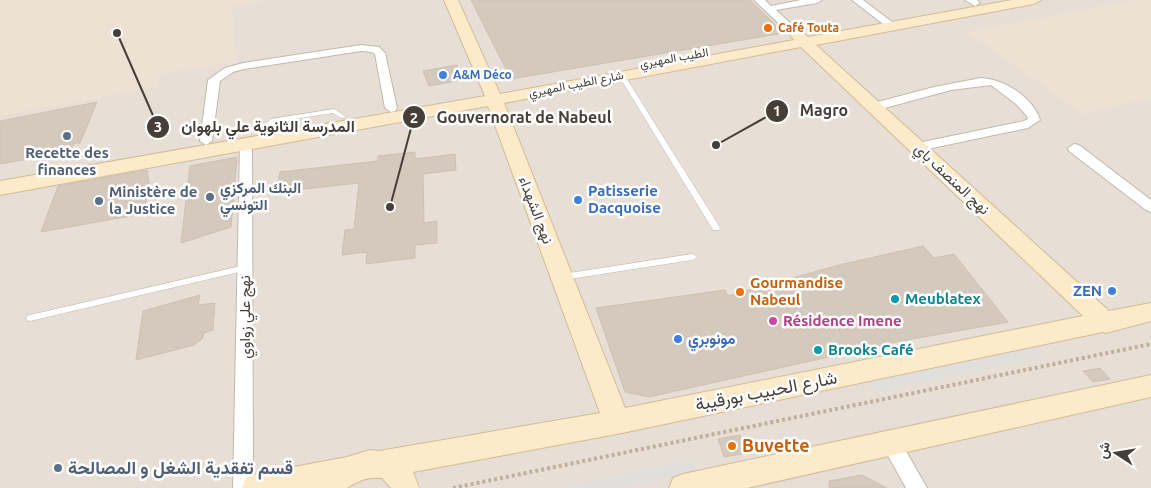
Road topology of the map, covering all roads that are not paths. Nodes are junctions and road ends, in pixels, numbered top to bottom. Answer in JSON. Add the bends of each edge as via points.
{"nodes":[{"id":1,"x":451,"y":0,"type":"edge"},
{"id":2,"x":758,"y":0,"type":"edge"},
{"id":3,"x":817,"y":0,"type":"edge"},
{"id":4,"x":857,"y":0,"type":"edge"},
{"id":5,"x":994,"y":0,"type":"edge"},
{"id":6,"x":1026,"y":1,"type":"edge"},
{"id":7,"x":972,"y":2,"type":"edge"},
{"id":8,"x":768,"y":9,"type":"junction"},
{"id":9,"x":887,"y":22,"type":"junction"},
{"id":10,"x":800,"y":38,"type":"junction"},
{"id":11,"x":622,"y":76,"type":"junction"},
{"id":12,"x":493,"y":95,"type":"junction"},
{"id":13,"x":874,"y":107,"type":"junction"},
{"id":14,"x":391,"y":108,"type":"junction"},
{"id":15,"x":206,"y":141,"type":"junction"},
{"id":16,"x":246,"y":146,"type":"junction"},
{"id":17,"x":918,"y":148,"type":"junction"},
{"id":18,"x":1074,"y":148,"type":"dead end"},
{"id":19,"x":0,"y":177,"type":"edge"},
{"id":20,"x":0,"y":188,"type":"edge"},
{"id":21,"x":1151,"y":207,"type":"edge"},
{"id":22,"x":716,"y":228,"type":"dead end"},
{"id":23,"x":692,"y":257,"type":"dead end"},
{"id":24,"x":245,"y":268,"type":"junction"},
{"id":25,"x":562,"y":277,"type":"junction"},
{"id":26,"x":1151,"y":312,"type":"edge"},
{"id":27,"x":30,"y":318,"type":"dead end"},
{"id":28,"x":1106,"y":322,"type":"junction"},
{"id":29,"x":1151,"y":386,"type":"edge"},
{"id":30,"x":617,"y":422,"type":"junction"},
{"id":31,"x":891,"y":443,"type":"junction"},
{"id":32,"x":380,"y":464,"type":"junction"},
{"id":33,"x":337,"y":479,"type":"edge"},
{"id":34,"x":242,"y":488,"type":"edge"},
{"id":35,"x":256,"y":488,"type":"edge"},
{"id":36,"x":405,"y":488,"type":"edge"},
{"id":37,"x":683,"y":488,"type":"edge"},
{"id":38,"x":917,"y":488,"type":"edge"}],
"edges":[{"from":1,"to":12,"type":"street","name":"نهج الشهداء"},
{"from":2,"to":8,"type":"street"},
{"from":3,"to":8,"type":"street"},
{"from":4,"to":9,"type":"street"},
{"from":5,"to":7,"type":"street"},
{"from":6,"to":9,"type":"street","name":"شارع الطيب المهيري"},
{"from":7,"to":9,"type":"street"},
{"from":8,"to":10,"type":"street"},
{"from":9,"to":10,"type":"street","name":"شارع الطيب المهيري"},
{"from":10,"to":11,"type":"street","name":"شارع الطيب المهيري"},
{"from":10,"to":12,"type":"street","name":"الطيب المهيري"},
{"from":10,"to":13,"type":"street","name":"نهج المنصف باي"},
{"from":11,"to":12,"type":"street","name":"شارع الطيب المهيري"},
{"from":11,"to":22,"type":"lane"},
{"from":12,"to":14,"type":"street","name":"الطيب المهيري"},
{"from":12,"to":16,"type":"street","name":"شارع الطيب المهيري"},
{"from":12,"to":25,"type":"street","name":"نهج الشهداء"},
{"from":13,"to":17,"type":"street","name":"نهج المنصف باي"},
{"from":13,"to":17,"type":"street","via":[[968,84],[990,82],[998,84],[1033,114],[1034,120],[1028,124]]},
{"from":14,"to":15,"type":"street","name":"الطيب المهيري"},
{"from":14,"to":15,"type":"street","via":[[380,53],[375,49],[361,48],[243,66],[214,80]]},
{"from":15,"to":19,"type":"street","name":"الطيب المهيري"},
{"from":16,"to":20,"type":"street","name":"شارع الطيب المهيري"},
{"from":16,"to":24,"type":"street","name":"نهج علي زواوي"},
{"from":17,"to":28,"type":"street","name":"نهج المنصف باي"},
{"from":18,"to":21,"type":"street"},
{"from":23,"to":25,"type":"lane"},
{"from":24,"to":27,"type":"lane"},
{"from":24,"to":34,"type":"street","name":"نهج علي زواوي"},
{"from":25,"to":30,"type":"street","name":"نهج الشهداء"},
{"from":26,"to":28,"type":"street","name":"شارع الحبيب بورقيبة"},
{"from":28,"to":30,"type":"street","name":"شارع الحبيب بورقيبة"},
{"from":29,"to":31,"type":"street"},
{"from":30,"to":32,"type":"street","name":"شارع الحبيب بورقيبة"},
{"from":31,"to":37,"type":"street"},
{"from":31,"to":38,"type":"street"},
{"from":32,"to":33,"type":"street","name":"شارع الحبيب بورقيبة","via":[[363,464]]},
{"from":32,"to":36,"type":"street","via":[[394,470]]},
{"from":33,"to":35,"type":"street"}]}
